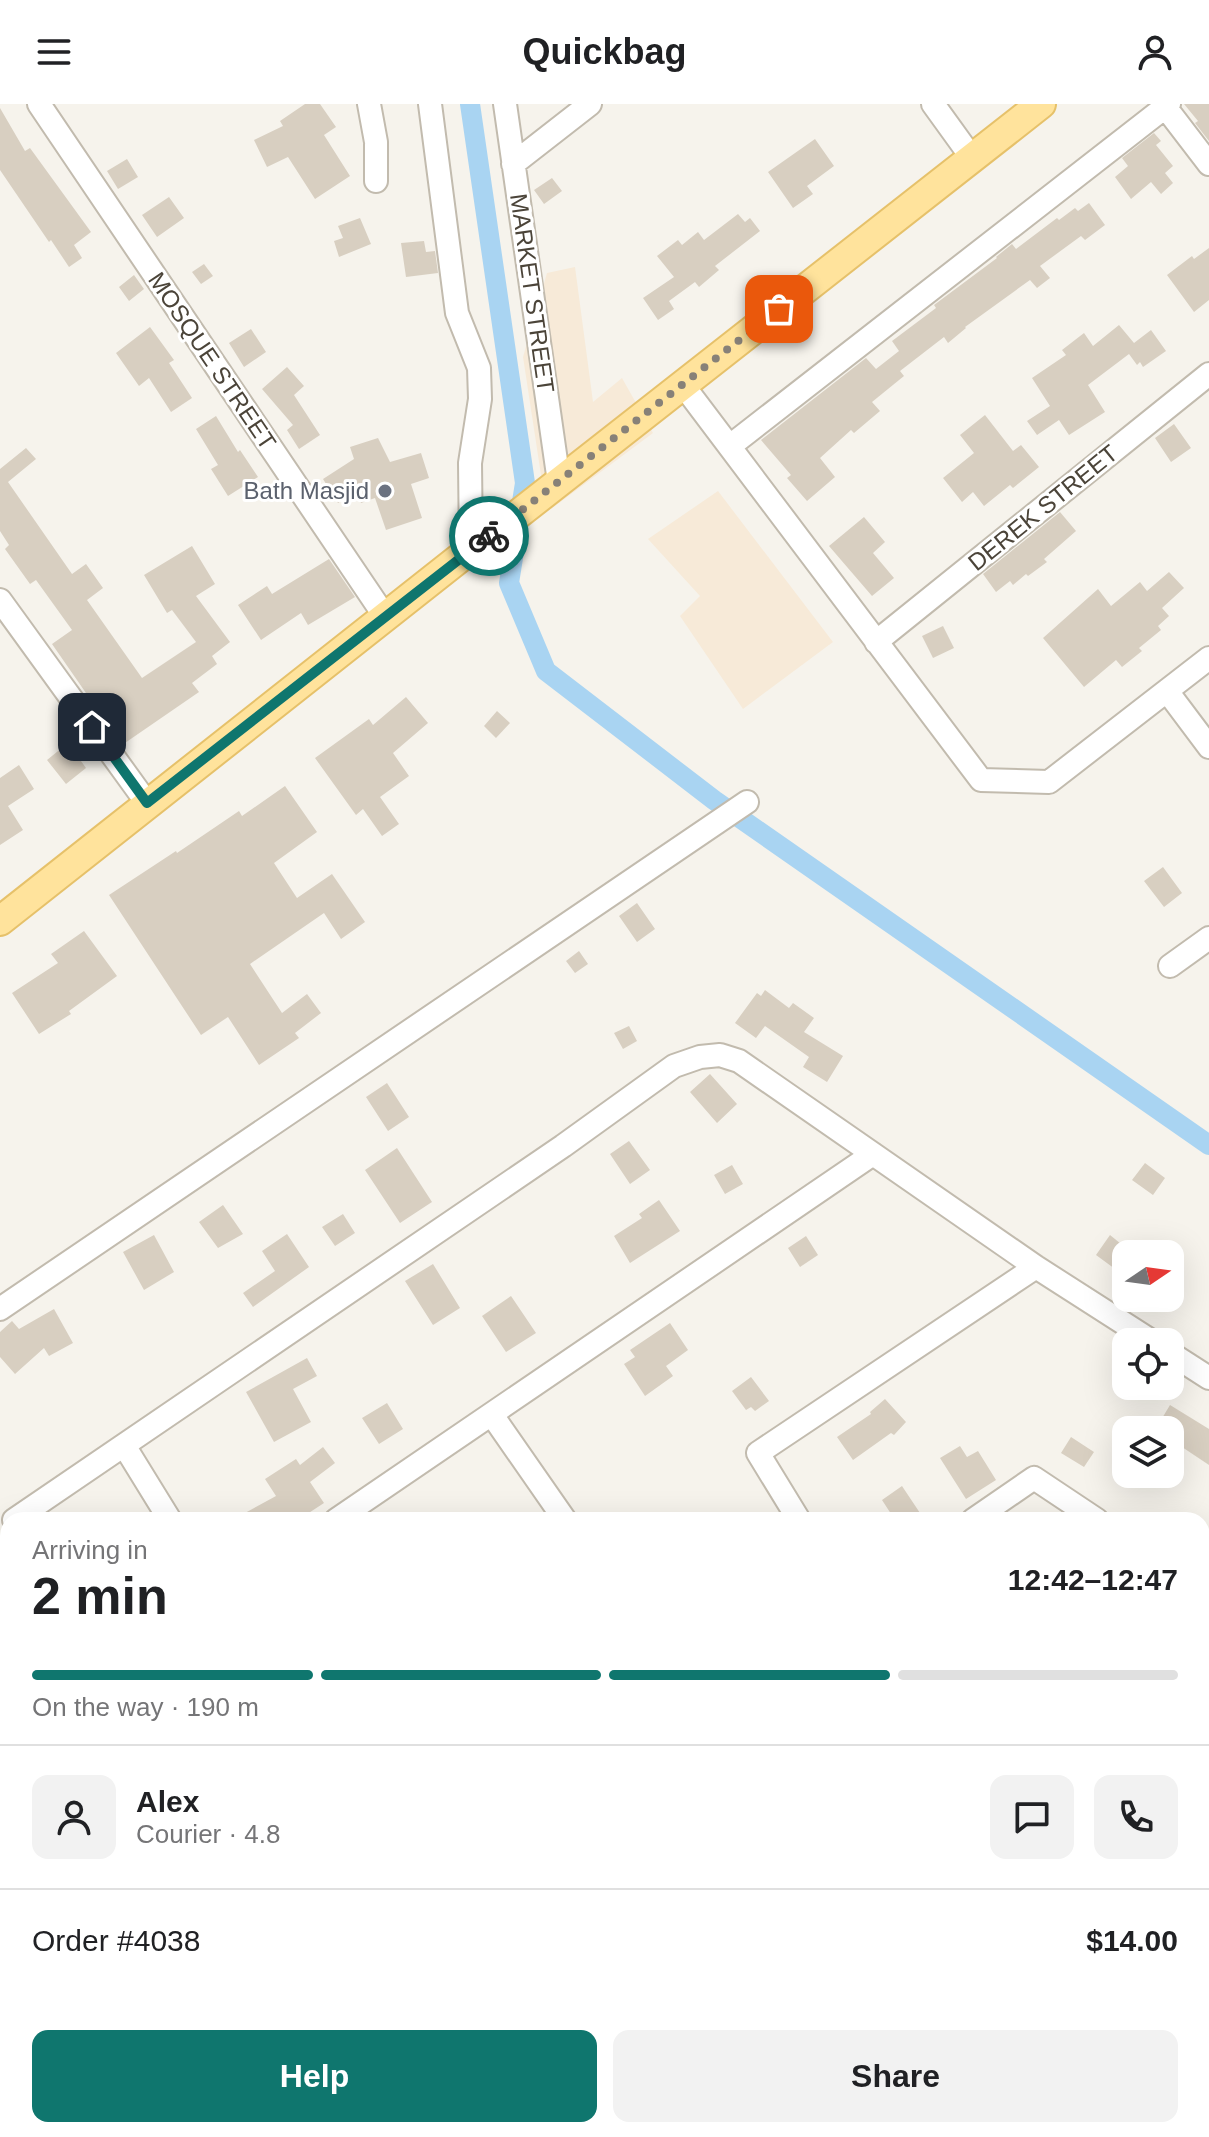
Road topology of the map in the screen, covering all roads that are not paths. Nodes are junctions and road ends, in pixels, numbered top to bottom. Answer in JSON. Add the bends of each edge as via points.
{"nodes":[{"id":1,"x":39,"y":104,"type":"edge"},
{"id":2,"x":369,"y":104,"type":"edge"},
{"id":3,"x":430,"y":104,"type":"edge"},
{"id":4,"x":505,"y":104,"type":"edge"},
{"id":5,"x":590,"y":104,"type":"edge"},
{"id":6,"x":933,"y":104,"type":"edge"},
{"id":7,"x":1041,"y":104,"type":"edge"},
{"id":8,"x":1166,"y":105,"type":"edge"},
{"id":9,"x":972,"y":158,"type":"junction"},
{"id":10,"x":513,"y":164,"type":"junction"},
{"id":11,"x":1209,"y":164,"type":"edge"},
{"id":12,"x":376,"y":181,"type":"dead end"},
{"id":13,"x":1209,"y":374,"type":"edge"},
{"id":14,"x":683,"y":385,"type":"junction"},
{"id":15,"x":730,"y":446,"type":"junction"},
{"id":16,"x":559,"y":482,"type":"junction"},
{"id":17,"x":471,"y":549,"type":"junction"},
{"id":18,"x":0,"y":600,"type":"edge"},
{"id":19,"x":386,"y":618,"type":"junction"},
{"id":20,"x":876,"y":642,"type":"junction"},
{"id":21,"x":1209,"y":658,"type":"edge"},
{"id":22,"x":1167,"y":691,"type":"junction"},
{"id":23,"x":1209,"y":747,"type":"edge"},
{"id":24,"x":747,"y":802,"type":"dead end"},
{"id":25,"x":147,"y":803,"type":"junction"},
{"id":26,"x":0,"y":921,"type":"edge"},
{"id":27,"x":1209,"y":938,"type":"edge"},
{"id":28,"x":1170,"y":966,"type":"dead end"},
{"id":29,"x":873,"y":1154,"type":"junction"},
{"id":30,"x":1036,"y":1267,"type":"junction"},
{"id":31,"x":0,"y":1309,"type":"edge"},
{"id":32,"x":1131,"y":1328,"type":"edge"},
{"id":33,"x":1184,"y":1362,"type":"edge"},
{"id":34,"x":1209,"y":1378,"type":"edge"},
{"id":35,"x":492,"y":1415,"type":"junction"},
{"id":36,"x":125,"y":1447,"type":"junction"},
{"id":37,"x":26,"y":1512,"type":"edge"},
{"id":38,"x":165,"y":1512,"type":"edge"},
{"id":39,"x":348,"y":1512,"type":"edge"},
{"id":40,"x":559,"y":1512,"type":"edge"},
{"id":41,"x":794,"y":1512,"type":"edge"},
{"id":42,"x":985,"y":1512,"type":"edge"},
{"id":43,"x":1085,"y":1512,"type":"edge"}],
"edges":[{"from":1,"to":19,"type":"street","name":"MOSQUE STREET"},
{"from":2,"to":12,"type":"street"},
{"from":3,"to":17,"type":"street","via":[[457,313],[479,368],[470,463]]},
{"from":4,"to":10,"type":"street","name":"MARKET STREET"},
{"from":5,"to":10,"type":"street"},
{"from":6,"to":9,"type":"street"},
{"from":7,"to":9,"type":"main road"},
{"from":8,"to":11,"type":"street"},
{"from":8,"to":15,"type":"street"},
{"from":9,"to":14,"type":"main road"},
{"from":10,"to":16,"type":"street","name":"MARKET STREET"},
{"from":13,"to":20,"type":"street","name":"DEREK STREET"},
{"from":14,"to":15,"type":"street"},
{"from":14,"to":16,"type":"main road"},
{"from":15,"to":20,"type":"street"},
{"from":16,"to":17,"type":"main road"},
{"from":17,"to":19,"type":"main road"},
{"from":18,"to":25,"type":"street"},
{"from":19,"to":25,"type":"main road"},
{"from":20,"to":22,"type":"street","via":[[981,780],[1049,782]]},
{"from":21,"to":22,"type":"street"},
{"from":22,"to":23,"type":"street"},
{"from":24,"to":31,"type":"street"},
{"from":25,"to":26,"type":"main road"},
{"from":27,"to":28,"type":"street"},
{"from":29,"to":30,"type":"street"},
{"from":29,"to":35,"type":"street"},
{"from":29,"to":36,"type":"street","via":[[739,1061],[720,1055],[674,1066]]},
{"from":30,"to":32,"type":"street"},
{"from":30,"to":41,"type":"street","via":[[758,1453]]},
{"from":33,"to":34,"type":"street"},
{"from":35,"to":39,"type":"street"},
{"from":35,"to":40,"type":"street"},
{"from":36,"to":37,"type":"street"},
{"from":36,"to":38,"type":"street"},
{"from":42,"to":43,"type":"street","via":[[1034,1478]]}]}
